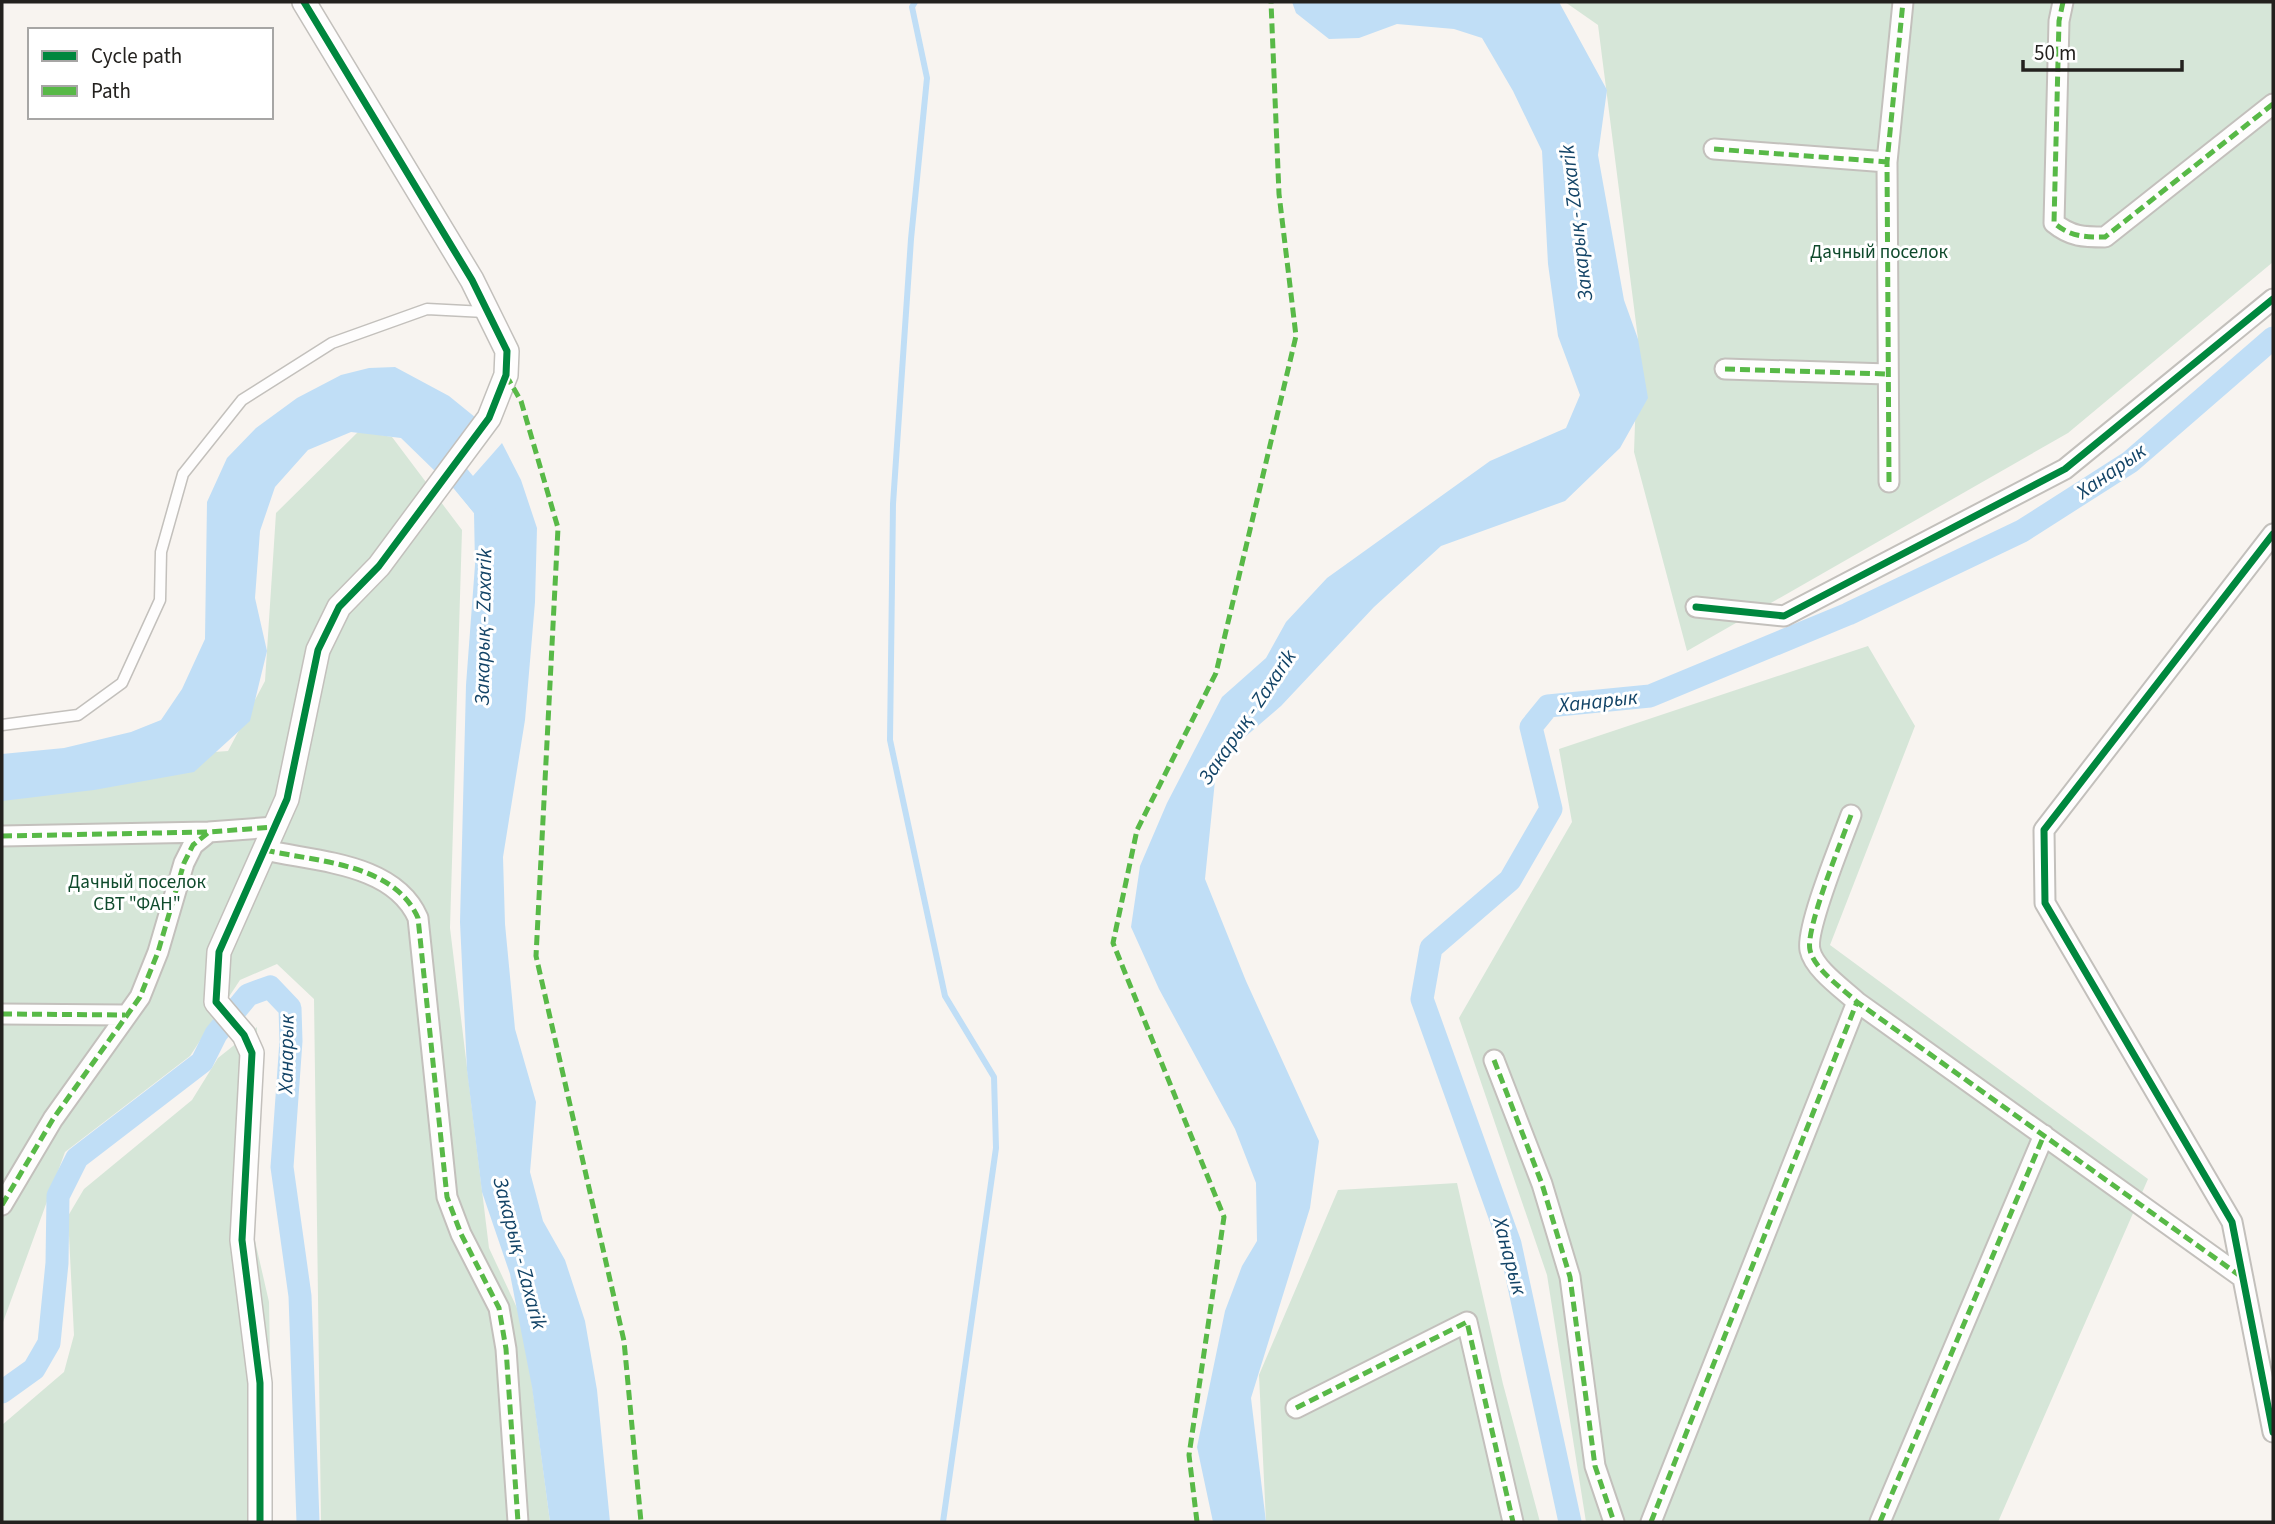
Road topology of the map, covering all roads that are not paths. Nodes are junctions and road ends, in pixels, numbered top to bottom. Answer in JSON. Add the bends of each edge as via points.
{"nodes":[{"id":1,"x":304,"y":2,"type":"edge"},
{"id":2,"x":1903,"y":2,"type":"edge"},
{"id":3,"x":2063,"y":2,"type":"edge"},
{"id":4,"x":2273,"y":104,"type":"edge"},
{"id":5,"x":1714,"y":149,"type":"dead end"},
{"id":6,"x":1887,"y":162,"type":"junction"},
{"id":7,"x":2273,"y":299,"type":"edge"},
{"id":8,"x":485,"y":312,"type":"junction"},
{"id":9,"x":1725,"y":369,"type":"dead end"},
{"id":10,"x":1888,"y":374,"type":"junction"},
{"id":11,"x":1889,"y":482,"type":"dead end"},
{"id":12,"x":2273,"y":534,"type":"edge"},
{"id":13,"x":1696,"y":607,"type":"dead end"},
{"id":14,"x":2,"y":725,"type":"edge"},
{"id":15,"x":1851,"y":815,"type":"dead end"},
{"id":16,"x":275,"y":827,"type":"junction"},
{"id":17,"x":209,"y":832,"type":"junction"},
{"id":18,"x":2,"y":836,"type":"edge"},
{"id":19,"x":265,"y":850,"type":"junction"},
{"id":20,"x":1857,"y":1002,"type":"junction"},
{"id":21,"x":2,"y":1014,"type":"edge"},
{"id":22,"x":125,"y":1015,"type":"junction"},
{"id":23,"x":1494,"y":1060,"type":"dead end"},
{"id":24,"x":2044,"y":1135,"type":"junction"},
{"id":25,"x":2,"y":1202,"type":"edge"},
{"id":26,"x":2243,"y":1278,"type":"junction"},
{"id":27,"x":1296,"y":1408,"type":"dead end"},
{"id":28,"x":2273,"y":1432,"type":"edge"},
{"id":29,"x":260,"y":1522,"type":"edge"},
{"id":30,"x":518,"y":1522,"type":"edge"},
{"id":31,"x":1513,"y":1522,"type":"edge"},
{"id":32,"x":1614,"y":1522,"type":"edge"},
{"id":33,"x":1651,"y":1522,"type":"edge"},
{"id":34,"x":1880,"y":1522,"type":"edge"}],
"edges":[{"from":1,"to":8,"type":"street","via":[[472,281]]},
{"from":2,"to":6,"type":"street"},
{"from":3,"to":4,"type":"street","via":[[2054,223],[2066,233],[2105,237]]},
{"from":5,"to":6,"type":"street"},
{"from":6,"to":10,"type":"street"},
{"from":7,"to":13,"type":"street","via":[[2064,469],[1784,616]]},
{"from":8,"to":14,"type":"lane","via":[[427,309],[332,343],[242,400],[183,474],[161,552],[160,600],[122,683],[78,715]]},
{"from":8,"to":16,"type":"street","via":[[507,351],[506,375],[489,418],[379,565],[339,607],[318,650],[288,799]]},
{"from":9,"to":10,"type":"street"},
{"from":10,"to":11,"type":"street"},
{"from":12,"to":26,"type":"street","via":[[2043,830],[2045,903],[2232,1222]]},
{"from":15,"to":20,"type":"street","via":[[1811,929],[1810,950]]},
{"from":16,"to":17,"type":"street"},
{"from":16,"to":19,"type":"street"},
{"from":17,"to":18,"type":"street"},
{"from":17,"to":22,"type":"street","via":[[193,845],[184,863],[147,983]]},
{"from":19,"to":29,"type":"street","via":[[219,952],[216,1002],[244,1035],[252,1053],[242,1240],[260,1382]]},
{"from":19,"to":30,"type":"street","via":[[372,874],[410,900],[418,918],[447,1197],[499,1308]]},
{"from":20,"to":24,"type":"street"},
{"from":20,"to":33,"type":"street"},
{"from":21,"to":22,"type":"street"},
{"from":22,"to":25,"type":"street"},
{"from":23,"to":32,"type":"street","via":[[1542,1184],[1570,1277],[1594,1465]]},
{"from":24,"to":26,"type":"street"},
{"from":24,"to":34,"type":"street"},
{"from":26,"to":28,"type":"street"},
{"from":27,"to":31,"type":"street","via":[[1467,1322]]}]}
